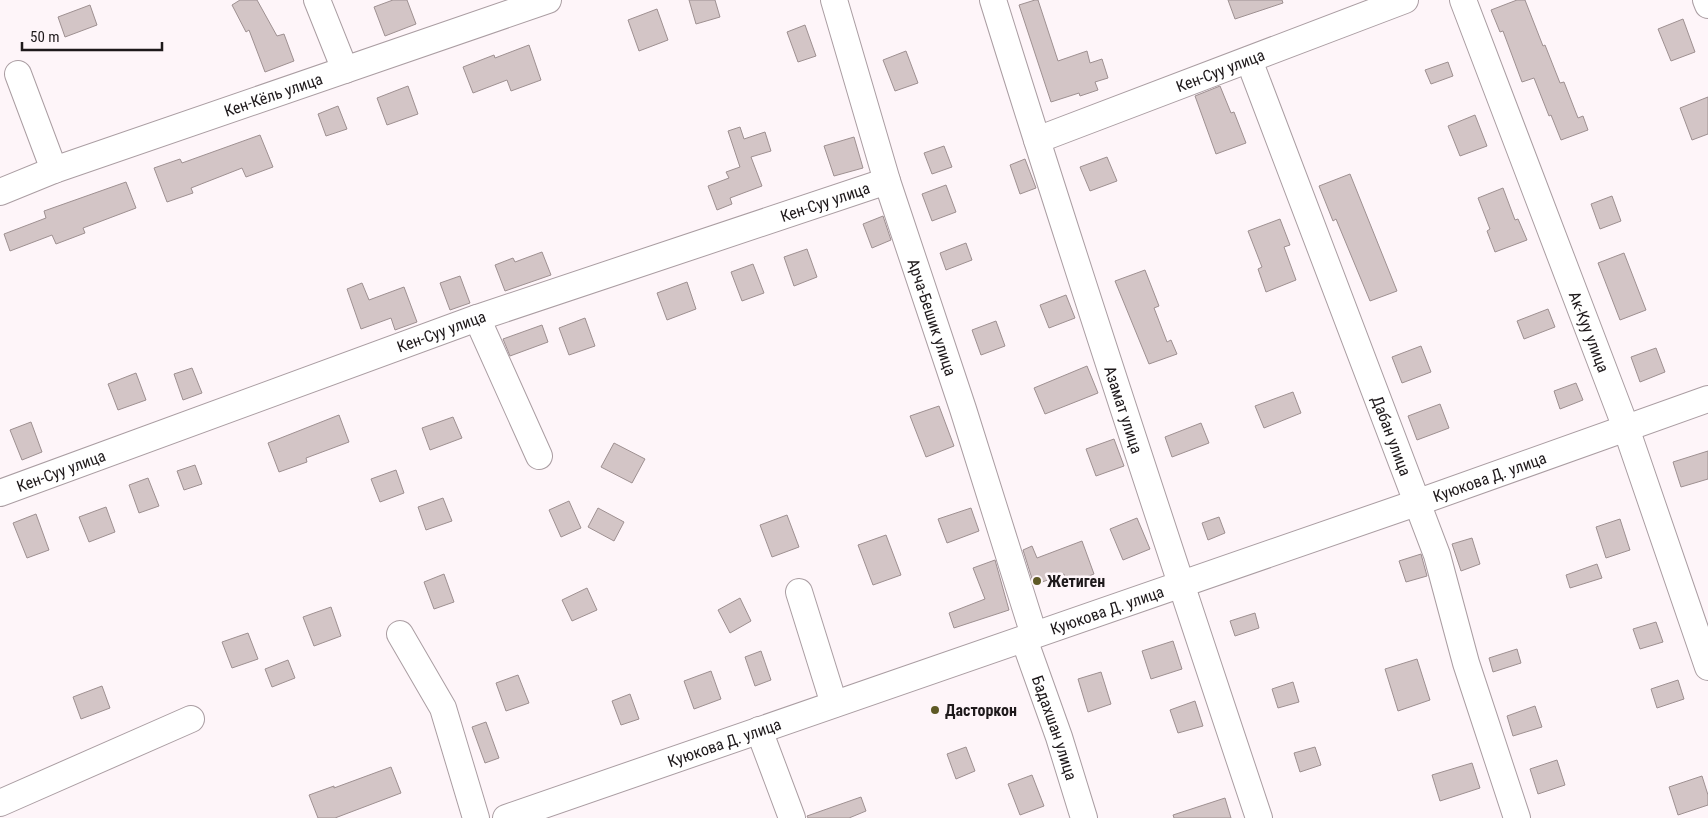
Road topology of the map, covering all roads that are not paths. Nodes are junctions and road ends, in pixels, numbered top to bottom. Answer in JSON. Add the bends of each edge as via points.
{"nodes":[{"id":1,"x":318,"y":0,"type":"edge"},
{"id":2,"x":548,"y":0,"type":"edge"},
{"id":3,"x":834,"y":0,"type":"edge"},
{"id":4,"x":993,"y":0,"type":"edge"},
{"id":5,"x":1405,"y":0,"type":"edge"},
{"id":6,"x":1463,"y":0,"type":"edge"},
{"id":7,"x":1706,"y":0,"type":"edge"},
{"id":8,"x":1708,"y":5,"type":"edge"},
{"id":9,"x":1249,"y":60,"type":"junction"},
{"id":10,"x":345,"y":70,"type":"junction"},
{"id":11,"x":18,"y":74,"type":"dead end"},
{"id":12,"x":1037,"y":140,"type":"junction"},
{"id":13,"x":54,"y":170,"type":"junction"},
{"id":14,"x":887,"y":181,"type":"junction"},
{"id":15,"x":0,"y":192,"type":"edge"},
{"id":16,"x":477,"y":318,"type":"junction"},
{"id":17,"x":1708,"y":398,"type":"edge"},
{"id":18,"x":1626,"y":428,"type":"junction"},
{"id":19,"x":539,"y":456,"type":"dead end"},
{"id":20,"x":0,"y":493,"type":"edge"},
{"id":21,"x":1416,"y":503,"type":"junction"},
{"id":22,"x":1181,"y":585,"type":"junction"},
{"id":23,"x":798,"y":592,"type":"dead end"},
{"id":24,"x":400,"y":634,"type":"dead end"},
{"id":25,"x":1029,"y":637,"type":"junction"},
{"id":26,"x":1708,"y":667,"type":"edge"},
{"id":27,"x":834,"y":704,"type":"junction"},
{"id":28,"x":191,"y":719,"type":"dead end"},
{"id":29,"x":759,"y":730,"type":"junction"},
{"id":30,"x":0,"y":803,"type":"edge"},
{"id":31,"x":559,"y":809,"type":"edge"},
{"id":32,"x":476,"y":818,"type":"edge"},
{"id":33,"x":506,"y":818,"type":"edge"},
{"id":34,"x":792,"y":818,"type":"edge"},
{"id":35,"x":1084,"y":818,"type":"edge"},
{"id":36,"x":1258,"y":818,"type":"edge"},
{"id":37,"x":1517,"y":818,"type":"edge"}],
"edges":[{"from":1,"to":10,"type":"street"},
{"from":2,"to":10,"type":"street","name":"Кен-Кёль улица"},
{"from":3,"to":14,"type":"street","name":"Арча-Бешик улица"},
{"from":4,"to":12,"type":"street","name":"Азамат улица"},
{"from":5,"to":9,"type":"street","name":"Кен-Суу улица"},
{"from":6,"to":18,"type":"street","name":"Ак-Куу улица"},
{"from":7,"to":8,"type":"street"},
{"from":9,"to":12,"type":"street","name":"Кен-Суу улица"},
{"from":9,"to":21,"type":"street","name":"Дабан улица"},
{"from":10,"to":13,"type":"street","name":"Кен-Кёль улица"},
{"from":11,"to":13,"type":"street"},
{"from":12,"to":22,"type":"street","name":"Азамат улица"},
{"from":13,"to":15,"type":"street","name":"Кен-Кёль улица"},
{"from":14,"to":16,"type":"street","name":"Кен-Суу улица"},
{"from":14,"to":25,"type":"street","name":"Арча-Бешик улица","via":[[963,409]]},
{"from":16,"to":19,"type":"street"},
{"from":16,"to":20,"type":"street","name":"Кен-Суу улица"},
{"from":17,"to":18,"type":"street","name":"Куюкова Д. улица"},
{"from":18,"to":21,"type":"street","name":"Куюкова Д. улица"},
{"from":18,"to":26,"type":"street","name":"Ак-Куу улица"},
{"from":21,"to":22,"type":"street","name":"Куюкова Д. улица"},
{"from":21,"to":37,"type":"street","name":"Дабан улица","via":[[1437,555],[1466,663]]},
{"from":22,"to":25,"type":"street","name":"Куюкова Д. улица"},
{"from":22,"to":36,"type":"street","name":"Азамат улица"},
{"from":23,"to":27,"type":"street"},
{"from":24,"to":32,"type":"street","via":[[443,708]]},
{"from":25,"to":27,"type":"street","name":"Куюкова Д. улица"},
{"from":25,"to":35,"type":"street","name":"Бадахшан улица"},
{"from":27,"to":29,"type":"street","name":"Куюкова Д. улица"},
{"from":28,"to":30,"type":"street"},
{"from":29,"to":31,"type":"street","name":"Куюкова Д. улица"},
{"from":29,"to":34,"type":"street"},
{"from":31,"to":33,"type":"street","name":"Куюкова Д. улица"}]}
